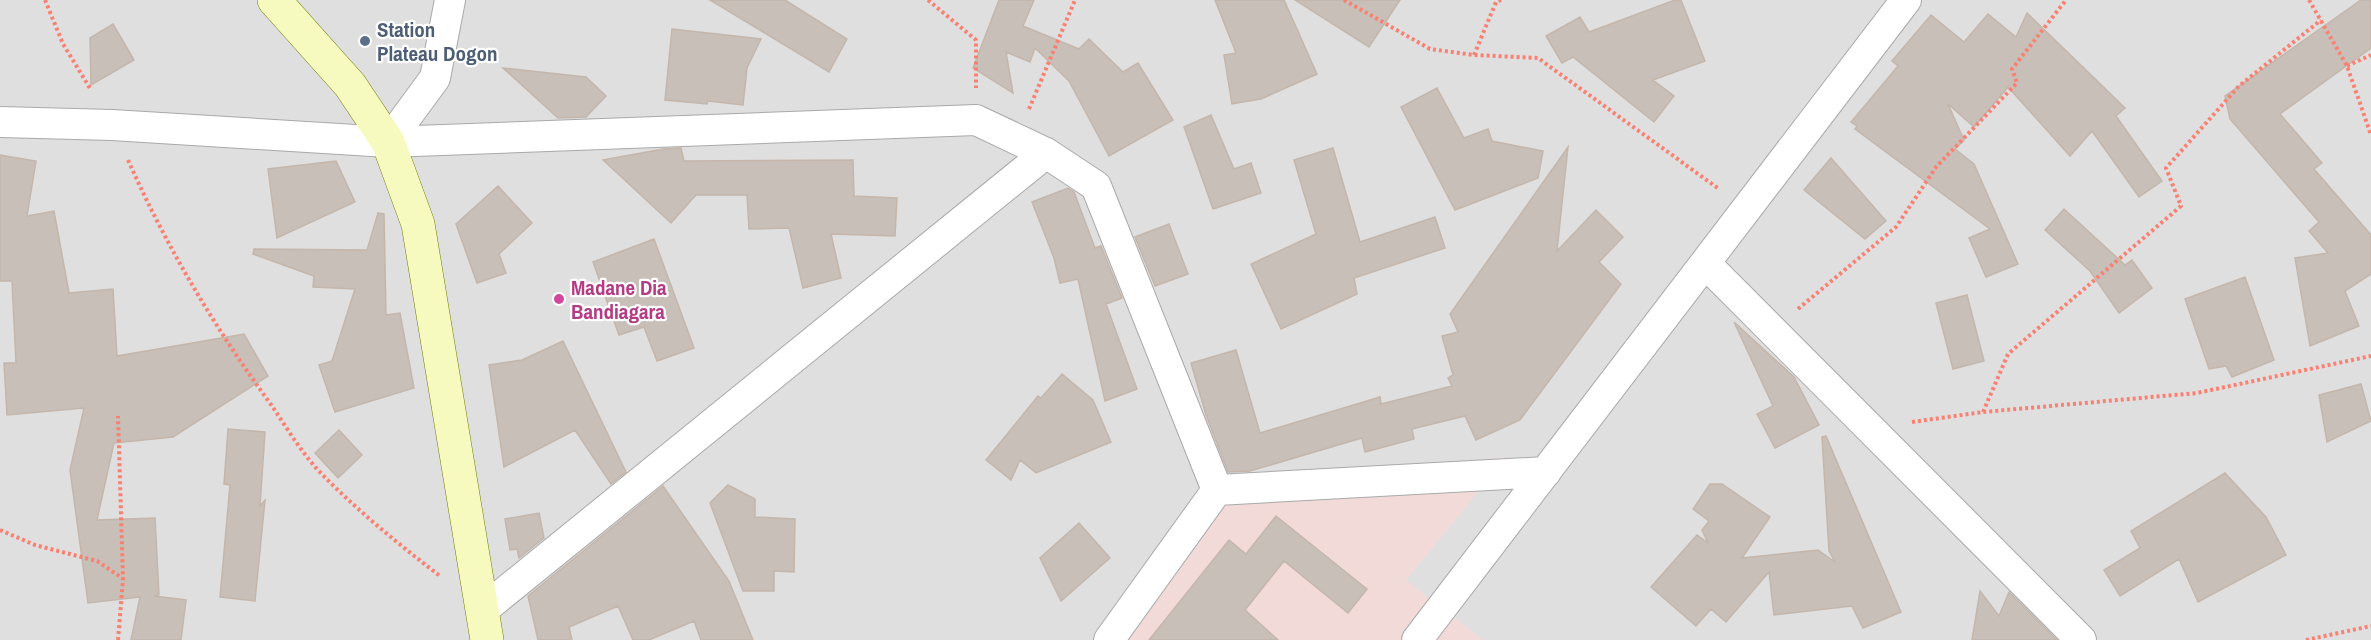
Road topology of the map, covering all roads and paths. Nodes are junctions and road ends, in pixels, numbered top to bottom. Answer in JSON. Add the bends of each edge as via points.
{"nodes":[{"id":1,"x":45,"y":0,"type":"edge"},
{"id":2,"x":274,"y":0,"type":"edge"},
{"id":3,"x":450,"y":0,"type":"edge"},
{"id":4,"x":928,"y":0,"type":"edge"},
{"id":5,"x":1075,"y":0,"type":"edge"},
{"id":6,"x":1344,"y":0,"type":"edge"},
{"id":7,"x":1501,"y":0,"type":"edge"},
{"id":8,"x":1906,"y":0,"type":"edge"},
{"id":9,"x":2066,"y":0,"type":"edge"},
{"id":10,"x":2309,"y":0,"type":"edge"},
{"id":11,"x":2321,"y":20,"type":"junction"},
{"id":12,"x":1474,"y":55,"type":"junction"},
{"id":13,"x":2371,"y":55,"type":"edge"},
{"id":14,"x":2347,"y":66,"type":"junction"},
{"id":15,"x":976,"y":120,"type":"junction"},
{"id":16,"x":0,"y":122,"type":"edge"},
{"id":17,"x":112,"y":125,"type":"junction"},
{"id":18,"x":2371,"y":135,"type":"edge"},
{"id":19,"x":1017,"y":140,"type":"junction"},
{"id":20,"x":388,"y":142,"type":"junction"},
{"id":21,"x":1046,"y":153,"type":"junction"},
{"id":22,"x":1747,"y":208,"type":"junction"},
{"id":23,"x":1705,"y":263,"type":"junction"},
{"id":24,"x":1772,"y":331,"type":"junction"},
{"id":25,"x":2371,"y":356,"type":"edge"},
{"id":26,"x":1983,"y":412,"type":"junction"},
{"id":27,"x":118,"y":416,"type":"dead end"},
{"id":28,"x":1869,"y":428,"type":"junction"},
{"id":29,"x":1546,"y":472,"type":"junction"},
{"id":30,"x":1217,"y":490,"type":"junction"},
{"id":31,"x":0,"y":530,"type":"edge"},
{"id":32,"x":123,"y":579,"type":"junction"},
{"id":33,"x":485,"y":624,"type":"edge"},
{"id":34,"x":2371,"y":626,"type":"edge"},
{"id":35,"x":118,"y":640,"type":"edge"},
{"id":36,"x":1109,"y":640,"type":"edge"},
{"id":37,"x":1417,"y":640,"type":"edge"},
{"id":38,"x":2081,"y":640,"type":"edge"},
{"id":39,"x":2306,"y":640,"type":"edge"}],
"edges":[{"from":1,"to":17,"type":"path","via":[[63,44]]},
{"from":2,"to":20,"type":"main road","via":[[350,85]]},
{"from":3,"to":20,"type":"street","via":[[435,78]]},
{"from":4,"to":15,"type":"path","via":[[976,40]]},
{"from":5,"to":19,"type":"path"},
{"from":6,"to":12,"type":"path","via":[[1430,49]]},
{"from":7,"to":12,"type":"path","via":[[1496,2]]},
{"from":8,"to":22,"type":"street"},
{"from":9,"to":24,"type":"path","via":[[2012,69],[2017,83],[1936,167],[1896,227]]},
{"from":10,"to":11,"type":"path"},
{"from":11,"to":14,"type":"path"},
{"from":11,"to":26,"type":"path","via":[[2239,86],[2166,168],[2181,206],[2008,354]]},
{"from":12,"to":22,"type":"path","via":[[1538,58]]},
{"from":13,"to":14,"type":"path"},
{"from":14,"to":18,"type":"path"},
{"from":15,"to":19,"type":"street"},
{"from":15,"to":20,"type":"street"},
{"from":16,"to":17,"type":"street"},
{"from":17,"to":20,"type":"street"},
{"from":17,"to":33,"type":"path","via":[[152,216],[190,284],[316,468]]},
{"from":19,"to":21,"type":"street"},
{"from":20,"to":33,"type":"main road","via":[[418,224]]},
{"from":21,"to":30,"type":"street","via":[[1096,186]]},
{"from":21,"to":33,"type":"street"},
{"from":22,"to":23,"type":"street"},
{"from":23,"to":24,"type":"street"},
{"from":23,"to":29,"type":"street"},
{"from":24,"to":28,"type":"street"},
{"from":25,"to":26,"type":"path","via":[[2197,393]]},
{"from":26,"to":28,"type":"path"},
{"from":27,"to":32,"type":"path"},
{"from":28,"to":38,"type":"street"},
{"from":29,"to":30,"type":"street"},
{"from":29,"to":37,"type":"street"},
{"from":30,"to":36,"type":"street"},
{"from":31,"to":32,"type":"path","via":[[35,545],[97,561]]},
{"from":32,"to":35,"type":"path"},
{"from":34,"to":39,"type":"path"}]}
